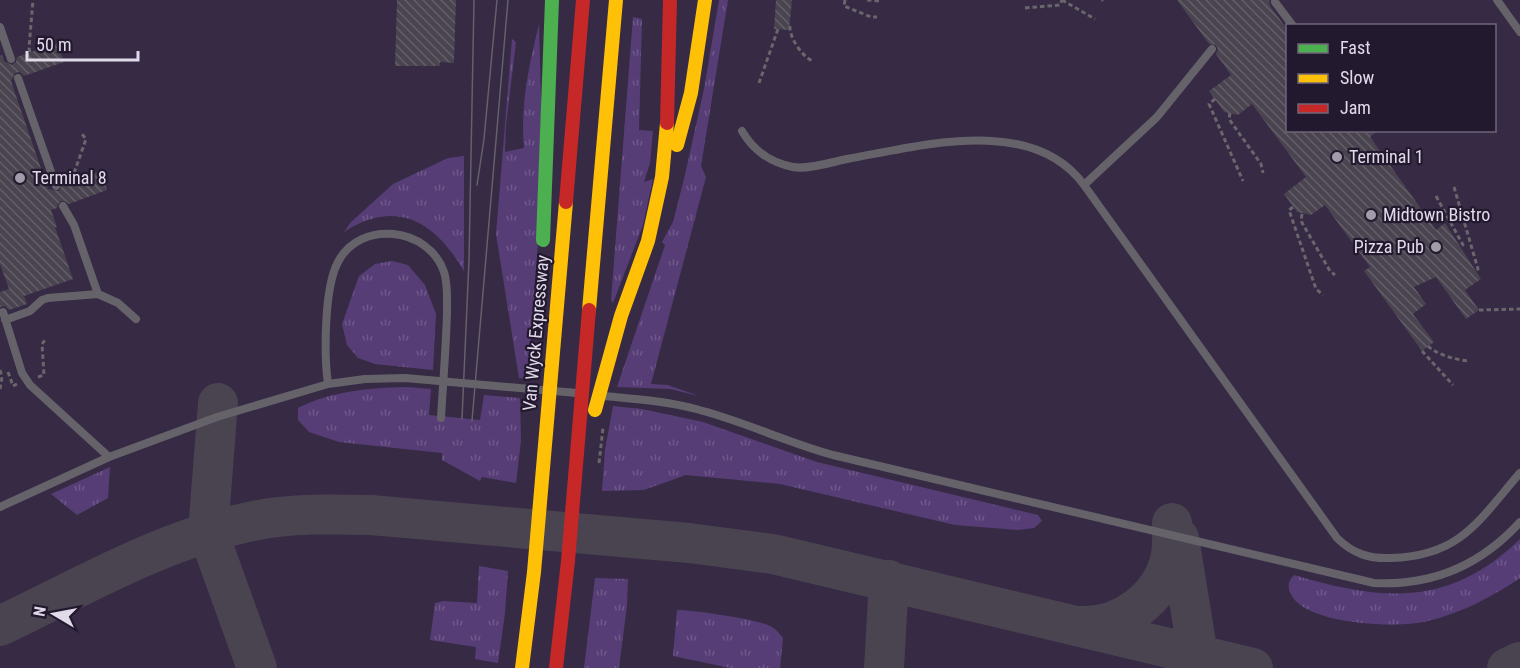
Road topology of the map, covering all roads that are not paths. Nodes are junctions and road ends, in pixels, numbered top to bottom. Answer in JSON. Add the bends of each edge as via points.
{"nodes":[{"id":1,"x":552,"y":0,"type":"edge"},
{"id":2,"x":583,"y":0,"type":"edge"},
{"id":3,"x":616,"y":0,"type":"edge"},
{"id":4,"x":670,"y":0,"type":"edge"},
{"id":5,"x":697,"y":0,"type":"edge"},
{"id":6,"x":705,"y":0,"type":"edge"},
{"id":7,"x":1497,"y":0,"type":"edge"},
{"id":8,"x":1275,"y":2,"type":"edge"},
{"id":9,"x":1292,"y":24,"type":"edge"},
{"id":10,"x":0,"y":27,"type":"edge"},
{"id":11,"x":1520,"y":32,"type":"edge"},
{"id":12,"x":698,"y":36,"type":"junction"},
{"id":13,"x":1212,"y":49,"type":"dead end"},
{"id":14,"x":11,"y":59,"type":"dead end"},
{"id":15,"x":18,"y":78,"type":"dead end"},
{"id":16,"x":742,"y":131,"type":"dead end"},
{"id":17,"x":662,"y":177,"type":"junction"},
{"id":18,"x":1084,"y":185,"type":"junction"},
{"id":19,"x":56,"y":186,"type":"dead end"},
{"id":20,"x":63,"y":206,"type":"dead end"},
{"id":21,"x":542,"y":258,"type":"dead end"},
{"id":22,"x":98,"y":294,"type":"junction"},
{"id":23,"x":136,"y":319,"type":"dead end"},
{"id":24,"x":535,"y":377,"type":"dead end"},
{"id":25,"x":328,"y":384,"type":"junction"},
{"id":26,"x":533,"y":401,"type":"dead end"},
{"id":27,"x":441,"y":418,"type":"dead end"},
{"id":28,"x":531,"y":436,"type":"dead end"},
{"id":29,"x":109,"y":457,"type":"junction"},
{"id":30,"x":543,"y":464,"type":"junction"},
{"id":31,"x":1520,"y":473,"type":"edge"},
{"id":32,"x":575,"y":481,"type":"junction"},
{"id":33,"x":0,"y":507,"type":"edge"},
{"id":34,"x":1520,"y":522,"type":"edge"},
{"id":35,"x":522,"y":668,"type":"edge"},
{"id":36,"x":556,"y":668,"type":"edge"}],
"edges":[{"from":1,"to":21,"type":"highway"},
{"from":2,"to":30,"type":"highway","name":"Van Wyck Expressway"},
{"from":3,"to":32,"type":"highway"},
{"from":4,"to":17,"type":"highway"},
{"from":5,"to":12,"type":"highway"},
{"from":6,"to":12,"type":"highway"},
{"from":7,"to":11,"type":"lane"},
{"from":8,"to":9,"type":"lane"},
{"from":10,"to":14,"type":"lane"},
{"from":12,"to":17,"type":"highway","via":[[683,130]]},
{"from":13,"to":18,"type":"lane","via":[[1157,117]]},
{"from":15,"to":19,"type":"lane"},
{"from":16,"to":18,"type":"lane","via":[[759,152],[795,168],[954,141],[1013,143],[1047,153],[1071,169]]},
{"from":17,"to":32,"type":"highway","via":[[648,241],[619,325]]},
{"from":18,"to":31,"type":"lane","via":[[1345,546],[1367,557],[1384,559],[1444,548],[1466,533]]},
{"from":20,"to":22,"type":"lane","via":[[74,225]]},
{"from":22,"to":23,"type":"lane","via":[[118,303]]},
{"from":22,"to":29,"type":"lane","via":[[48,298],[30,311],[4,316],[22,373],[30,385]]},
{"from":24,"to":26,"type":"highway"},
{"from":25,"to":27,"type":"lane","via":[[330,295],[339,260],[353,244],[371,236],[402,235],[428,248],[445,275]]},
{"from":25,"to":29,"type":"lane","via":[[217,417]]},
{"from":25,"to":34,"type":"lane","via":[[405,378],[643,399],[697,409],[805,447],[863,462],[1374,583],[1414,582],[1453,572],[1485,553]]},
{"from":28,"to":30,"type":"highway"},
{"from":29,"to":33,"type":"lane"},
{"from":30,"to":35,"type":"highway","name":"Van Wyck Expressway"},
{"from":32,"to":36,"type":"highway"}]}
